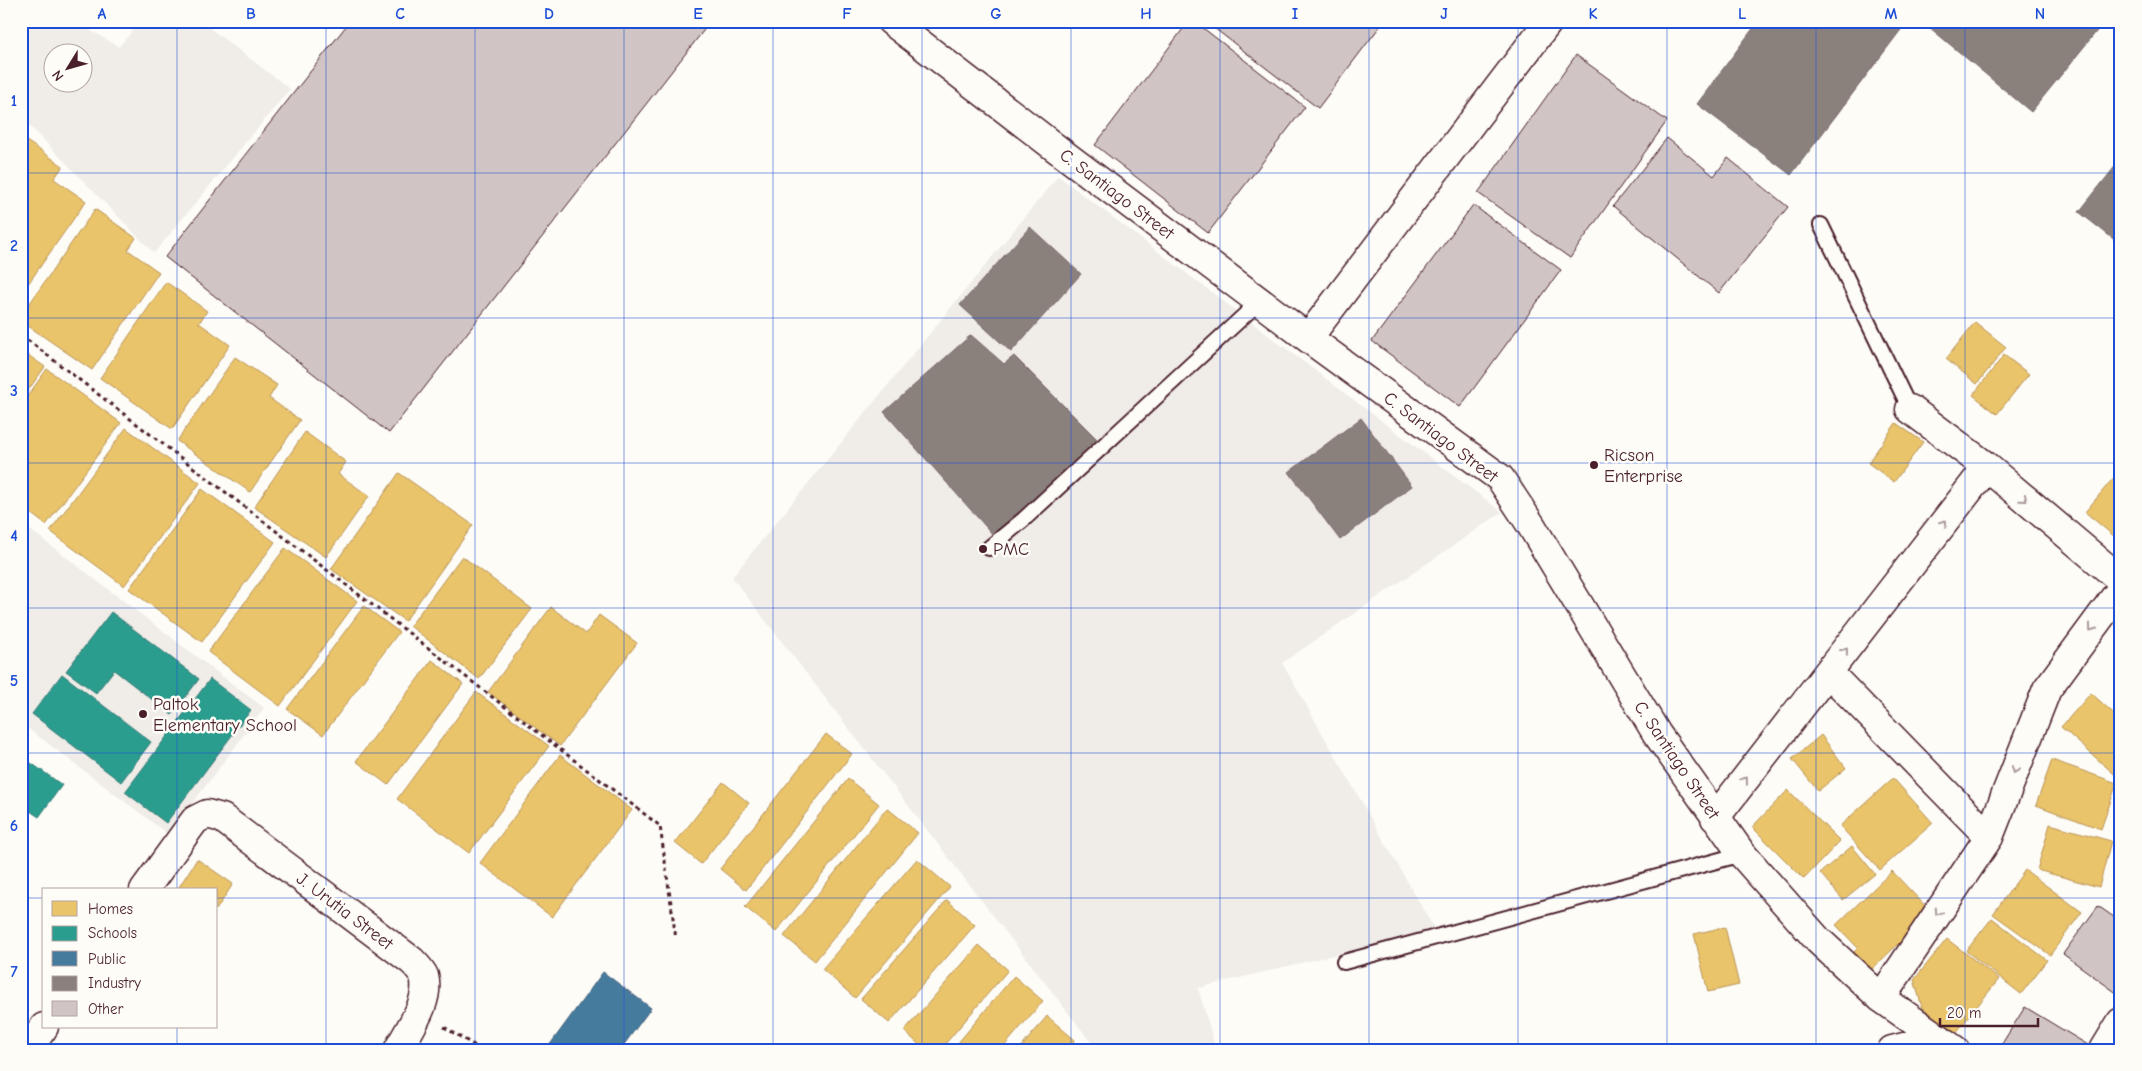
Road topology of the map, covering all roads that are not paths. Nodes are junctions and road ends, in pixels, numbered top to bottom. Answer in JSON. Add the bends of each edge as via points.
{"nodes":[{"id":1,"x":891,"y":21,"type":"edge"},
{"id":2,"x":1549,"y":21,"type":"edge"},
{"id":3,"x":1821,"y":225,"type":"dead end"},
{"id":4,"x":1260,"y":301,"type":"junction"},
{"id":5,"x":1308,"y":338,"type":"junction"},
{"id":6,"x":1910,"y":409,"type":"joint"},
{"id":7,"x":1987,"y":467,"type":"junction"},
{"id":8,"x":989,"y":548,"type":"dead end"},
{"id":9,"x":2121,"y":580,"type":"edge"},
{"id":10,"x":2121,"y":589,"type":"edge"},
{"id":11,"x":1828,"y":672,"type":"junction"},
{"id":12,"x":1715,"y":818,"type":"junction"},
{"id":13,"x":1989,"y":837,"type":"junction"},
{"id":14,"x":1742,"y":854,"type":"junction"},
{"id":15,"x":145,"y":888,"type":"edge"},
{"id":16,"x":1344,"y":962,"type":"dead end"},
{"id":17,"x":1881,"y":998,"type":"junction"},
{"id":18,"x":2121,"y":1022,"type":"edge"},
{"id":19,"x":43,"y":1028,"type":"edge"},
{"id":20,"x":1947,"y":1044,"type":"edge"},
{"id":21,"x":32,"y":1050,"type":"edge"},
{"id":22,"x":398,"y":1050,"type":"edge"},
{"id":23,"x":1892,"y":1050,"type":"edge"},
{"id":24,"x":2104,"y":1050,"type":"edge"}],
"edges":[{"from":1,"to":4,"type":"street","name":"C. Santiago Street"},
{"from":2,"to":5,"type":"street"},
{"from":3,"to":6,"type":"lane"},
{"from":4,"to":5,"type":"street","name":"C. Santiago Street"},
{"from":4,"to":8,"type":"lane"},
{"from":5,"to":12,"type":"street","name":"C. Santiago Street","via":[[1500,478],[1657,734]]},
{"from":6,"to":7,"type":"street"},
{"from":7,"to":9,"type":"street","one_way":true},
{"from":11,"to":7,"type":"street","one_way":true},
{"from":10,"to":13,"type":"street","one_way":true,"via":[[2048,689]]},
{"from":12,"to":11,"type":"street","one_way":true},
{"from":11,"to":13,"type":"street"},
{"from":12,"to":14,"type":"street","name":"C. Santiago Street"},
{"from":13,"to":17,"type":"street","one_way":true},
{"from":14,"to":16,"type":"lane"},
{"from":14,"to":17,"type":"street","name":"C. Santiago Street","via":[[1818,940]]},
{"from":15,"to":22,"type":"street","name":"J. Urutia Street","via":[[194,820],[207,814],[222,818],[412,960],[424,974],[426,990]]},
{"from":17,"to":20,"type":"street","name":"C. Santiago Street"},
{"from":18,"to":24,"type":"street"},
{"from":19,"to":21,"type":"street","via":[[33,1042]]},
{"from":20,"to":23,"type":"street"}]}
